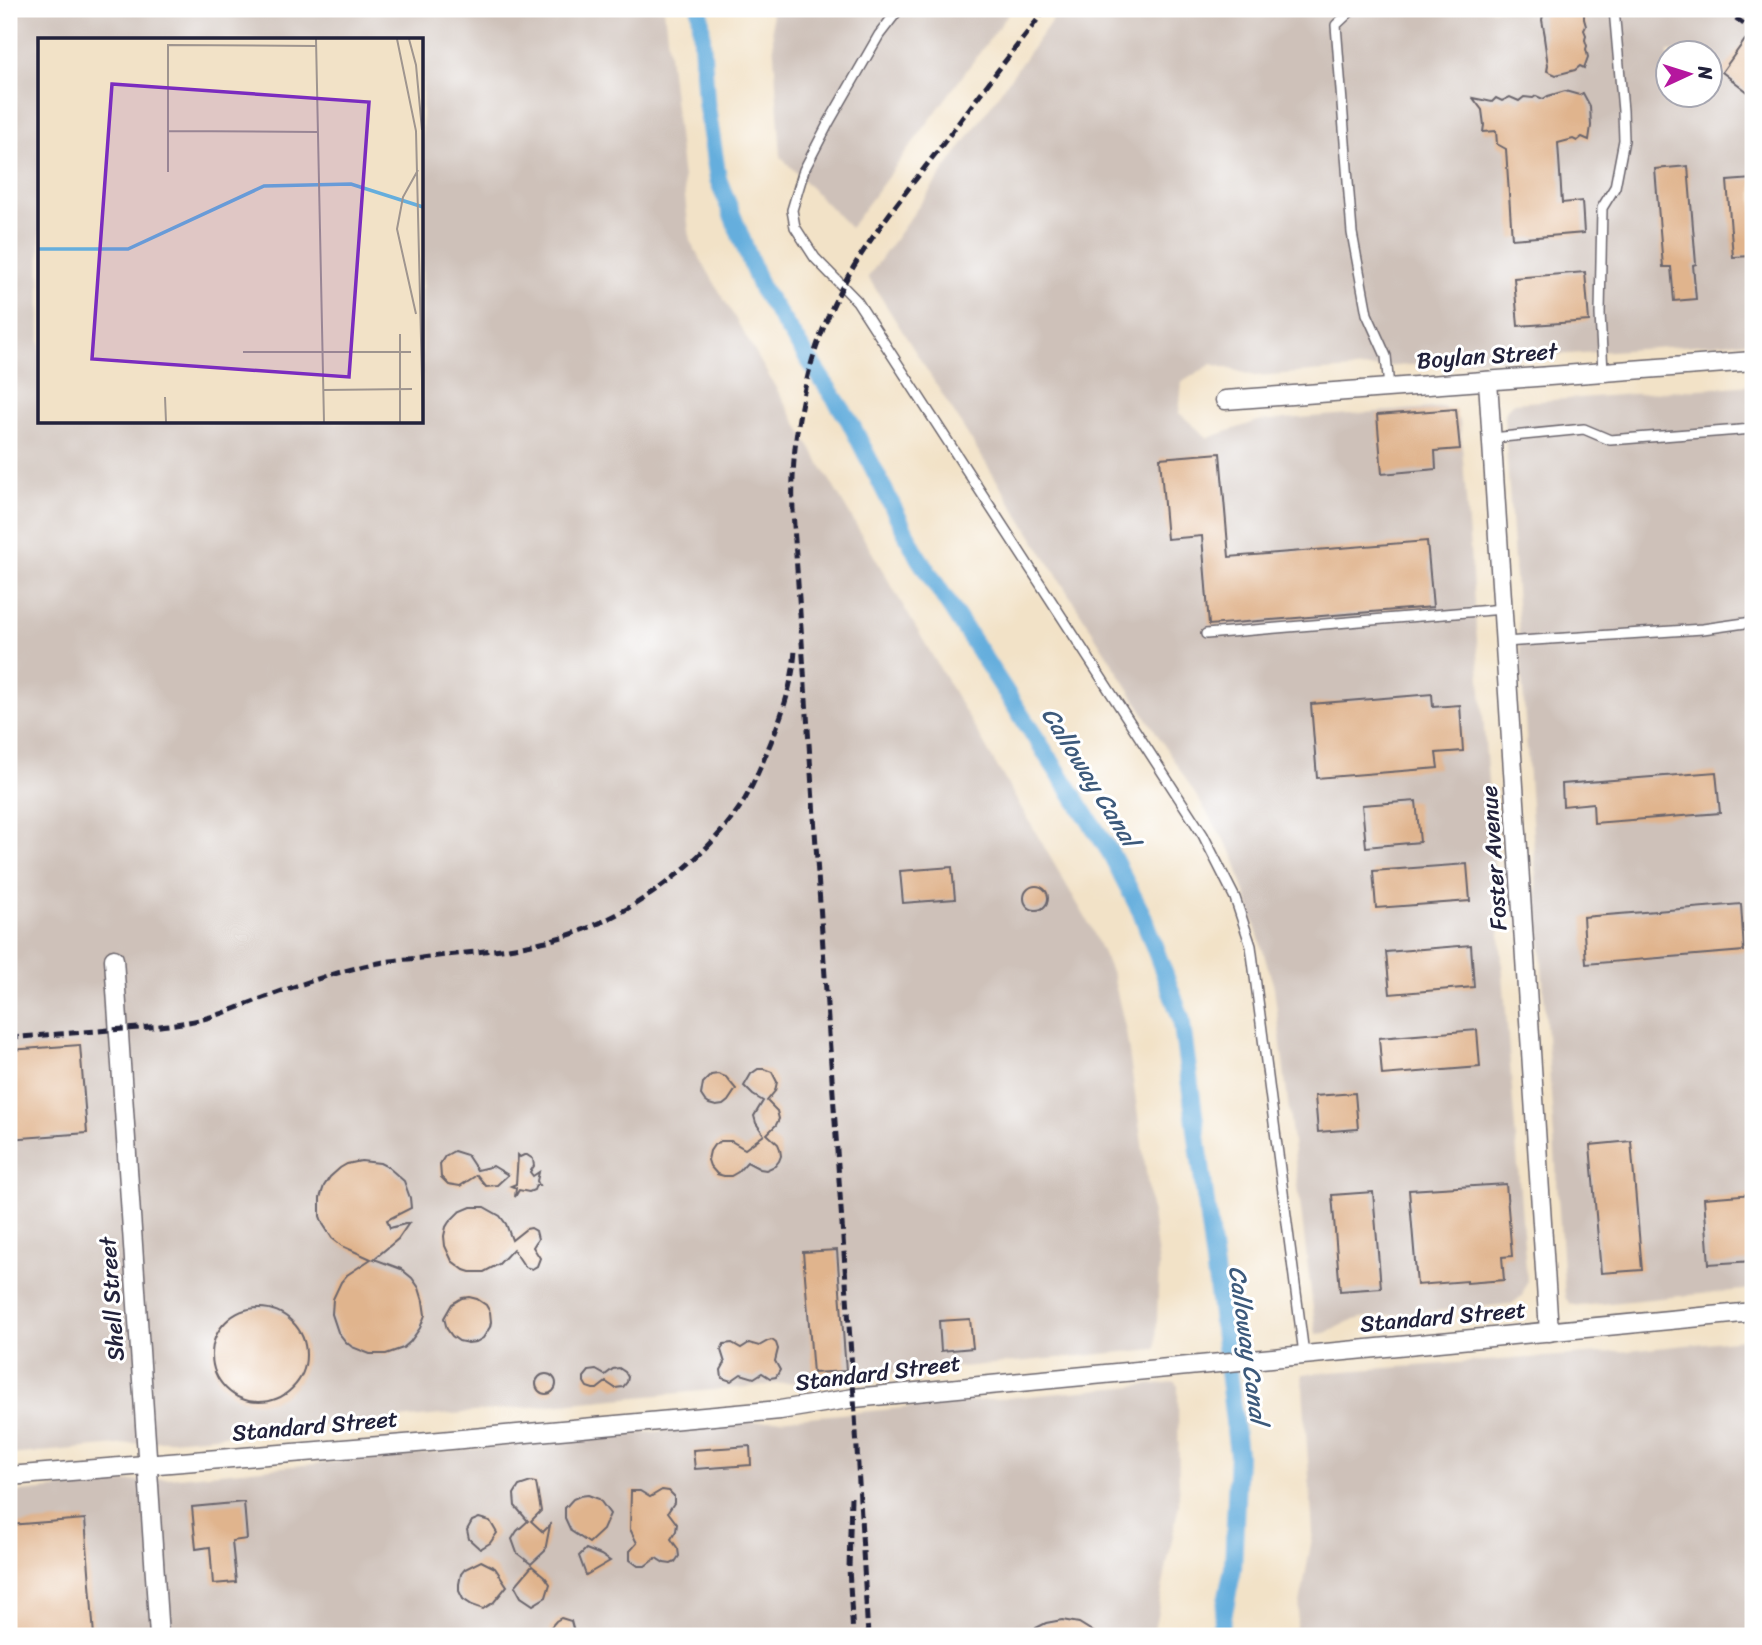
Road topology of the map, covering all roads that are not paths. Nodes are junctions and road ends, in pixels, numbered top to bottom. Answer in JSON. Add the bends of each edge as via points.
{"nodes":[{"id":1,"x":899,"y":9,"type":"edge"},
{"id":2,"x":1353,"y":9,"type":"edge"},
{"id":3,"x":1614,"y":9,"type":"edge"},
{"id":4,"x":1753,"y":361,"type":"edge"},
{"id":5,"x":1603,"y":372,"type":"junction"},
{"id":6,"x":1488,"y":381,"type":"junction"},
{"id":7,"x":1389,"y":388,"type":"junction"},
{"id":8,"x":1225,"y":400,"type":"dead end"},
{"id":9,"x":1753,"y":429,"type":"edge"},
{"id":10,"x":1492,"y":438,"type":"junction"},
{"id":11,"x":1503,"y":609,"type":"junction"},
{"id":12,"x":1753,"y":618,"type":"edge"},
{"id":13,"x":1206,"y":634,"type":"dead end"},
{"id":14,"x":1505,"y":642,"type":"junction"},
{"id":15,"x":114,"y":959,"type":"dead end"},
{"id":16,"x":1753,"y":1312,"type":"edge"},
{"id":17,"x":1549,"y":1332,"type":"junction"},
{"id":18,"x":1304,"y":1354,"type":"junction"},
{"id":19,"x":147,"y":1465,"type":"junction"},
{"id":20,"x":9,"y":1476,"type":"edge"},
{"id":21,"x":159,"y":1636,"type":"edge"}],
"edges":[{"from":1,"to":18,"type":"lane","via":[[878,35],[804,170],[792,210],[795,227],[815,258],[857,301],[1203,835],[1236,898],[1251,946]]},
{"from":2,"to":7,"type":"lane","via":[[1336,25],[1352,233],[1367,314],[1386,356]]},
{"from":3,"to":5,"type":"lane","via":[[1624,140],[1615,187],[1602,208]]},
{"from":4,"to":5,"type":"street","name":"Boylan Street"},
{"from":5,"to":6,"type":"street","name":"Boylan Street"},
{"from":6,"to":7,"type":"street","name":"Boylan Street"},
{"from":6,"to":10,"type":"street","name":"Foster Avenue"},
{"from":7,"to":8,"type":"street","name":"Boylan Street"},
{"from":9,"to":10,"type":"lane","via":[[1610,440],[1584,429]]},
{"from":10,"to":11,"type":"street","name":"Foster Avenue"},
{"from":11,"to":13,"type":"lane"},
{"from":11,"to":14,"type":"street","name":"Foster Avenue"},
{"from":12,"to":14,"type":"lane","via":[[1752,622],[1703,629]]},
{"from":14,"to":17,"type":"street","name":"Foster Avenue"},
{"from":15,"to":19,"type":"street","name":"Shell Street"},
{"from":16,"to":17,"type":"street","name":"Standard Street"},
{"from":17,"to":18,"type":"street","name":"Standard Street"},
{"from":18,"to":19,"type":"street","name":"Standard Street","via":[[854,1398],[780,1410]]},
{"from":19,"to":20,"type":"street","name":"Standard Street"},
{"from":19,"to":21,"type":"street","name":"Shell Street"}]}
